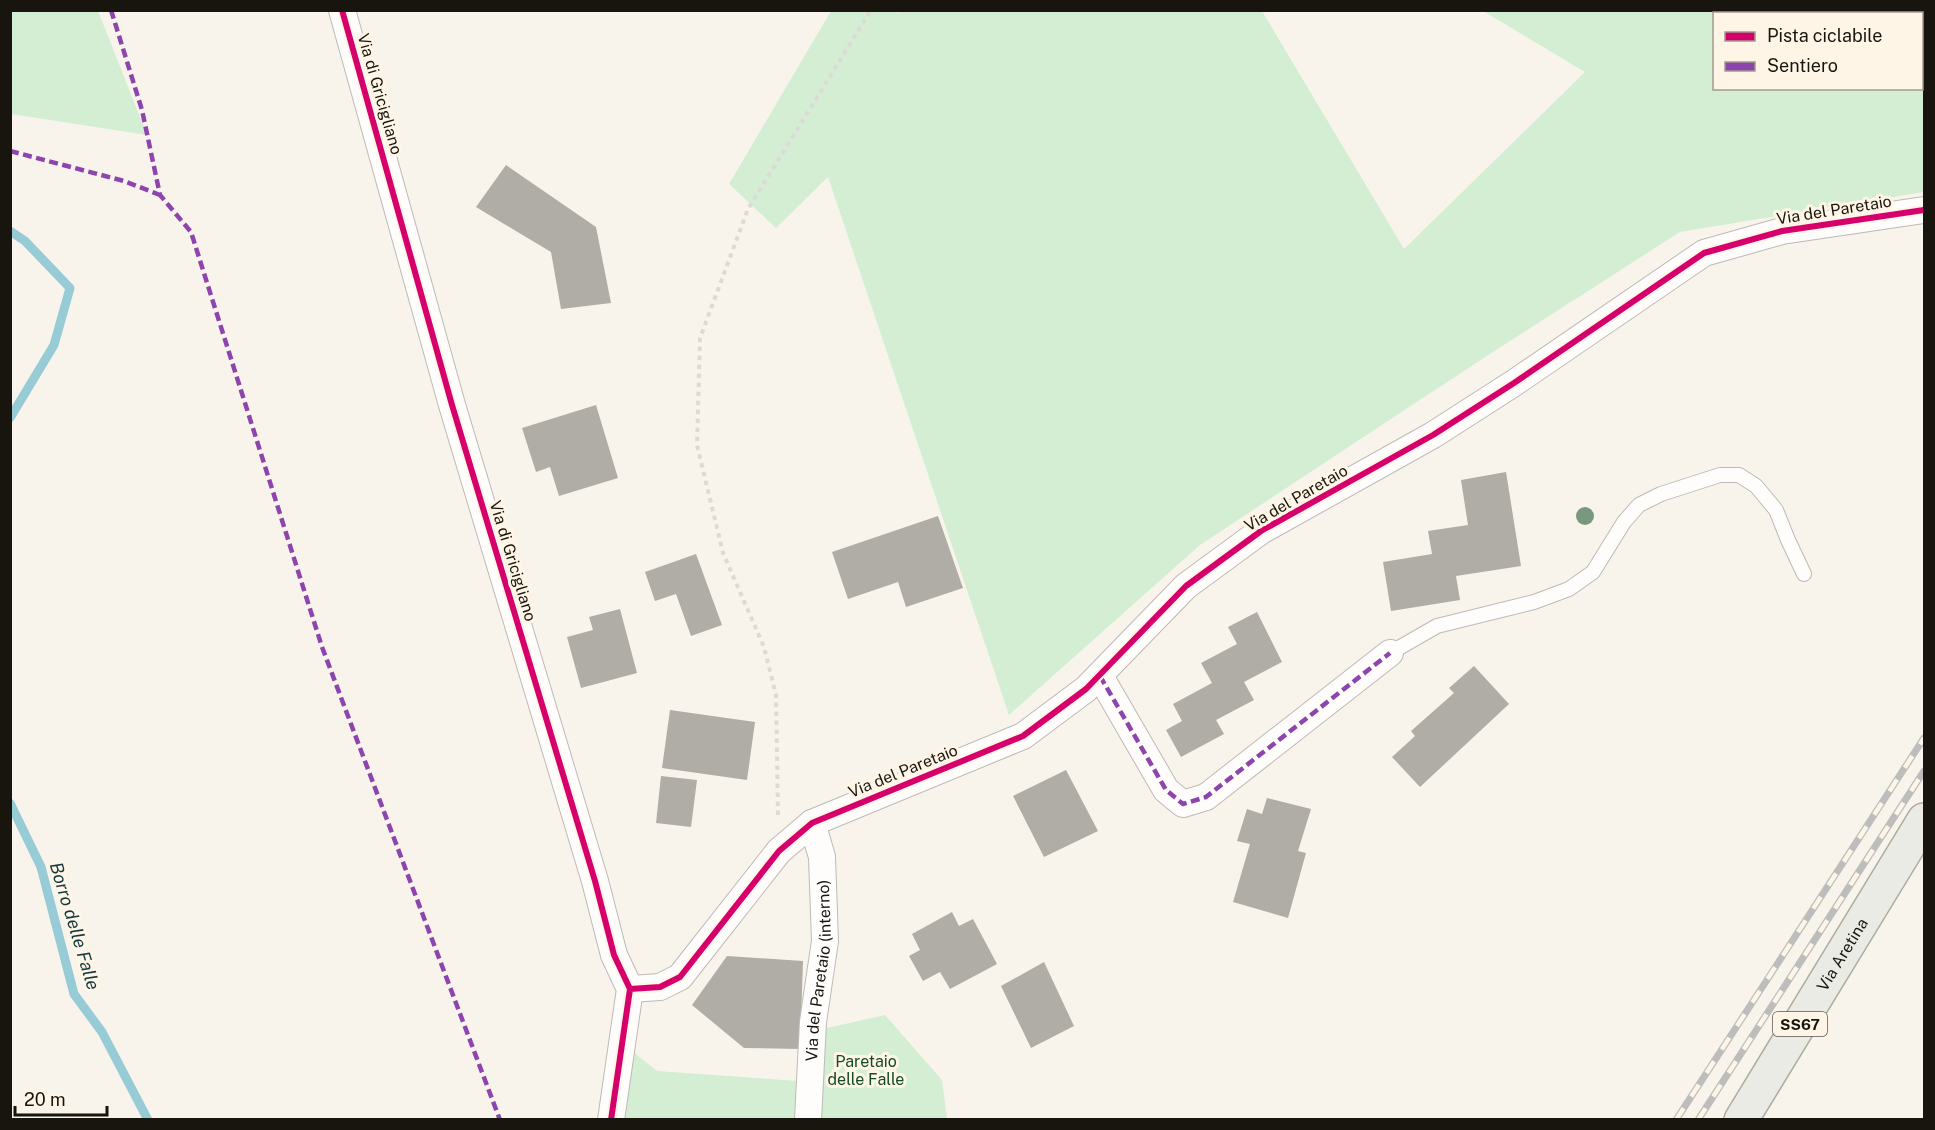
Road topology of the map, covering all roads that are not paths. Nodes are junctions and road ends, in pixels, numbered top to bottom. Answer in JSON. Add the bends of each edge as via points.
{"nodes":[{"id":1,"x":342,"y":10,"type":"edge"},
{"id":2,"x":1924,"y":210,"type":"edge"},
{"id":3,"x":1804,"y":574,"type":"dead end"},
{"id":4,"x":1390,"y":653,"type":"joint"},
{"id":5,"x":1100,"y":676,"type":"junction"},
{"id":6,"x":1924,"y":820,"type":"edge"},
{"id":7,"x":812,"y":823,"type":"junction"},
{"id":8,"x":630,"y":989,"type":"junction"},
{"id":9,"x":611,"y":1119,"type":"edge"},
{"id":10,"x":808,"y":1119,"type":"edge"},
{"id":11,"x":1741,"y":1119,"type":"edge"}],
"edges":[{"from":1,"to":8,"type":"street","name":"Via di Gricigliano","via":[[452,405],[592,869],[614,956]]},
{"from":2,"to":5,"type":"street","name":"Via del Paretaio","via":[[1782,231],[1704,254],[1433,435],[1260,531],[1186,586]]},
{"from":3,"to":4,"type":"lane","via":[[1776,510],[1756,486],[1739,475],[1720,475],[1639,505],[1593,572],[1569,589],[1534,602],[1437,626]]},
{"from":4,"to":5,"type":"street","via":[[1206,797],[1184,804],[1166,790]]},
{"from":5,"to":7,"type":"street","name":"Via del Paretaio","via":[[1023,736]]},
{"from":6,"to":11,"type":"main road","name":"Via Aretina","number":"SS67"},
{"from":7,"to":8,"type":"street","name":"Via del Paretaio","via":[[779,851],[680,977],[660,987]]},
{"from":7,"to":10,"type":"street","name":"Via del Paretaio (interno)","via":[[822,857],[825,941],[813,1022]]},
{"from":8,"to":9,"type":"street"}]}
